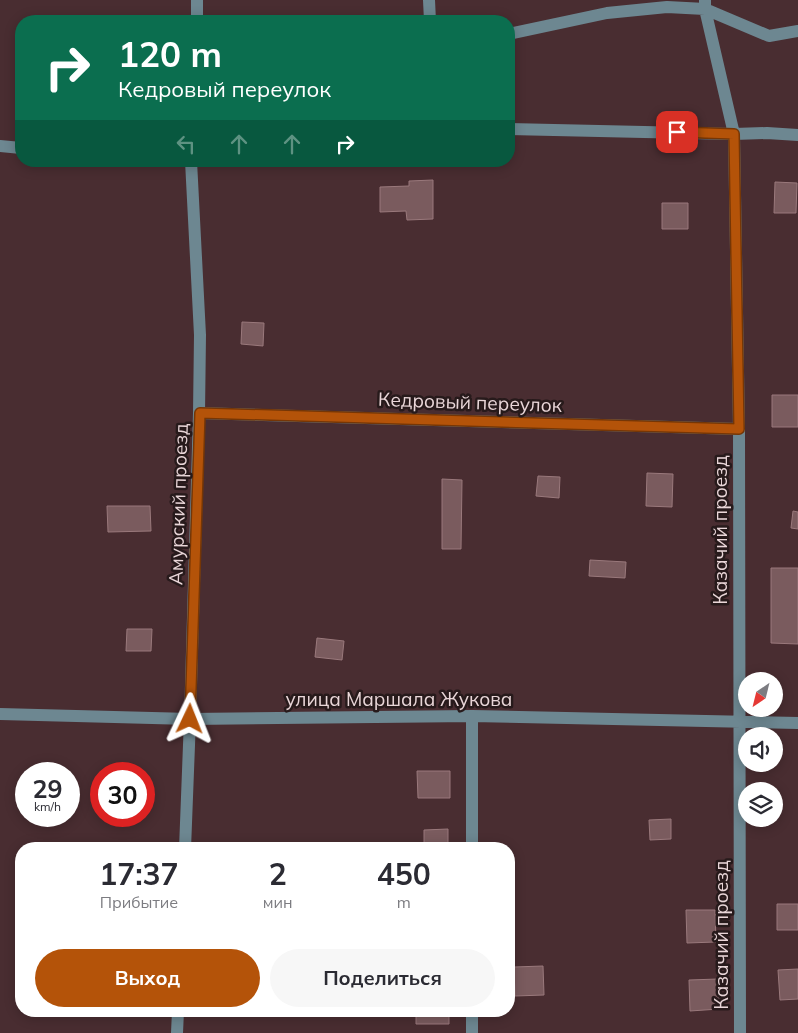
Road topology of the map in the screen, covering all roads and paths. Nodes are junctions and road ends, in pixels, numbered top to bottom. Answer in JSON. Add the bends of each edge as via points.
{"nodes":[{"id":1,"x":197,"y":0,"type":"edge"},
{"id":2,"x":429,"y":0,"type":"edge"},
{"id":3,"x":705,"y":5,"type":"edge"},
{"id":4,"x":197,"y":15,"type":"edge"},
{"id":5,"x":430,"y":15,"type":"edge"},
{"id":6,"x":798,"y":31,"type":"edge"},
{"id":7,"x":515,"y":33,"type":"edge"},
{"id":8,"x":515,"y":129,"type":"edge"},
{"id":9,"x":734,"y":134,"type":"junction"},
{"id":10,"x":798,"y":135,"type":"edge"},
{"id":11,"x":0,"y":146,"type":"edge"},
{"id":12,"x":15,"y":147,"type":"edge"},
{"id":13,"x":191,"y":167,"type":"edge"},
{"id":14,"x":200,"y":413,"type":"junction"},
{"id":15,"x":739,"y":429,"type":"junction"},
{"id":16,"x":0,"y":714,"type":"edge"},
{"id":17,"x":472,"y":716,"type":"junction"},
{"id":18,"x":190,"y":719,"type":"junction"},
{"id":19,"x":740,"y":722,"type":"junction"},
{"id":20,"x":798,"y":723,"type":"edge"},
{"id":21,"x":185,"y":842,"type":"edge"},
{"id":22,"x":472,"y":842,"type":"edge"},
{"id":23,"x":178,"y":1017,"type":"edge"},
{"id":24,"x":472,"y":1017,"type":"edge"},
{"id":25,"x":177,"y":1033,"type":"edge"},
{"id":26,"x":472,"y":1033,"type":"edge"},
{"id":27,"x":740,"y":1033,"type":"edge"}],
"edges":[{"from":1,"to":4,"type":"street"},
{"from":2,"to":5,"type":"street"},
{"from":3,"to":6,"type":"street","via":[[768,36]]},
{"from":3,"to":7,"type":"street","via":[[607,14]]},
{"from":3,"to":9,"type":"street","name":"Казачий проезд"},
{"from":8,"to":9,"type":"street"},
{"from":9,"to":10,"type":"street"},
{"from":9,"to":15,"type":"street","name":"Казачий проезд"},
{"from":11,"to":12,"type":"street"},
{"from":13,"to":14,"type":"street","name":"Амурский проезд","via":[[200,336]]},
{"from":14,"to":15,"type":"street","name":"Кедровый переулок"},
{"from":14,"to":18,"type":"street","name":"Амурский проезд"},
{"from":15,"to":19,"type":"street","name":"Казачий проезд"},
{"from":16,"to":18,"type":"street","name":"улица Маршала Жукова"},
{"from":17,"to":18,"type":"street","name":"улица Маршала Жукова"},
{"from":17,"to":19,"type":"street","name":"улица Маршала Жукова"},
{"from":17,"to":22,"type":"street"},
{"from":18,"to":21,"type":"street","name":"Амурский проезд"},
{"from":19,"to":20,"type":"street","name":"улица Маршала Жукова"},
{"from":19,"to":27,"type":"street","name":"Казачий проезд"},
{"from":23,"to":25,"type":"street"},
{"from":24,"to":26,"type":"street"}]}
